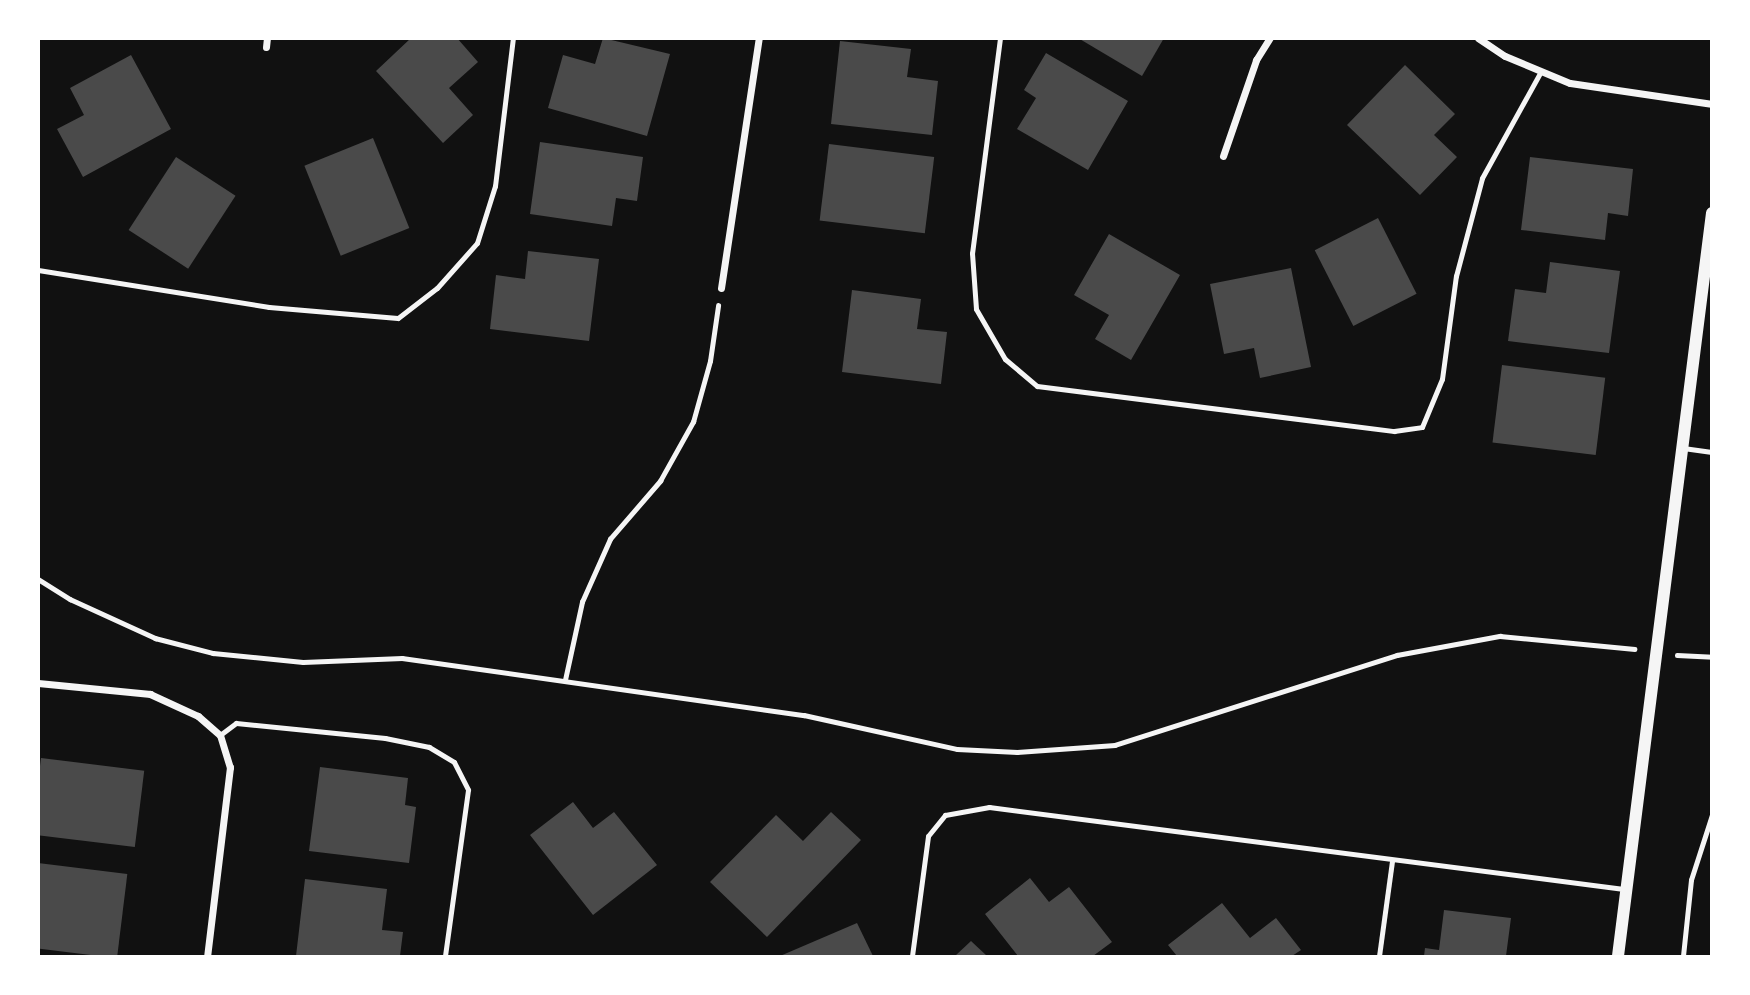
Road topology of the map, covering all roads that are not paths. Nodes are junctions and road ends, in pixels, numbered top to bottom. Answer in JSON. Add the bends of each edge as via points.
{"nodes":[{"id":1,"x":513,"y":38,"type":"edge"},
{"id":2,"x":759,"y":38,"type":"edge"},
{"id":3,"x":1000,"y":38,"type":"edge"},
{"id":4,"x":1270,"y":38,"type":"edge"},
{"id":5,"x":1478,"y":38,"type":"edge"},
{"id":6,"x":1540,"y":73,"type":"junction"},
{"id":7,"x":1712,"y":104,"type":"edge"},
{"id":8,"x":1223,"y":156,"type":"dead end"},
{"id":9,"x":1712,"y":213,"type":"edge"},
{"id":10,"x":38,"y":270,"type":"edge"},
{"id":11,"x":1707,"y":273,"type":"edge"},
{"id":12,"x":720,"y":288,"type":"road end"},
{"id":13,"x":1680,"y":448,"type":"junction"},
{"id":14,"x":1712,"y":452,"type":"edge"},
{"id":15,"x":38,"y":683,"type":"edge"},
{"id":16,"x":220,"y":735,"type":"junction"},
{"id":17,"x":1392,"y":861,"type":"junction"},
{"id":18,"x":1627,"y":890,"type":"junction"},
{"id":19,"x":207,"y":957,"type":"edge"},
{"id":20,"x":446,"y":957,"type":"edge"},
{"id":21,"x":912,"y":957,"type":"edge"},
{"id":22,"x":1379,"y":957,"type":"edge"},
{"id":23,"x":1618,"y":957,"type":"edge"}],
"edges":[{"from":1,"to":10,"type":"lane","via":[[495,186],[477,243],[437,288],[398,318],[269,307]]},
{"from":2,"to":12,"type":"street"},
{"from":3,"to":6,"type":"lane","via":[[972,253],[976,309],[1005,359],[1037,386],[1394,431],[1422,427],[1442,379],[1456,276],[1482,178]]},
{"from":4,"to":8,"type":"street","via":[[1256,60]]},
{"from":5,"to":6,"type":"street"},
{"from":6,"to":7,"type":"street","via":[[1617,93]]},
{"from":9,"to":11,"type":"street"},
{"from":11,"to":13,"type":"street"},
{"from":13,"to":14,"type":"lane"},
{"from":13,"to":18,"type":"street","via":[[1659,653]]},
{"from":15,"to":16,"type":"street","via":[[150,694],[198,716]]},
{"from":16,"to":19,"type":"street","via":[[230,767]]},
{"from":16,"to":20,"type":"lane","via":[[236,723],[385,738],[429,747],[454,762],[468,790]]},
{"from":17,"to":18,"type":"lane"},
{"from":17,"to":21,"type":"lane","via":[[989,807],[946,815],[928,836]]},
{"from":17,"to":22,"type":"lane"},
{"from":18,"to":23,"type":"street"}]}
